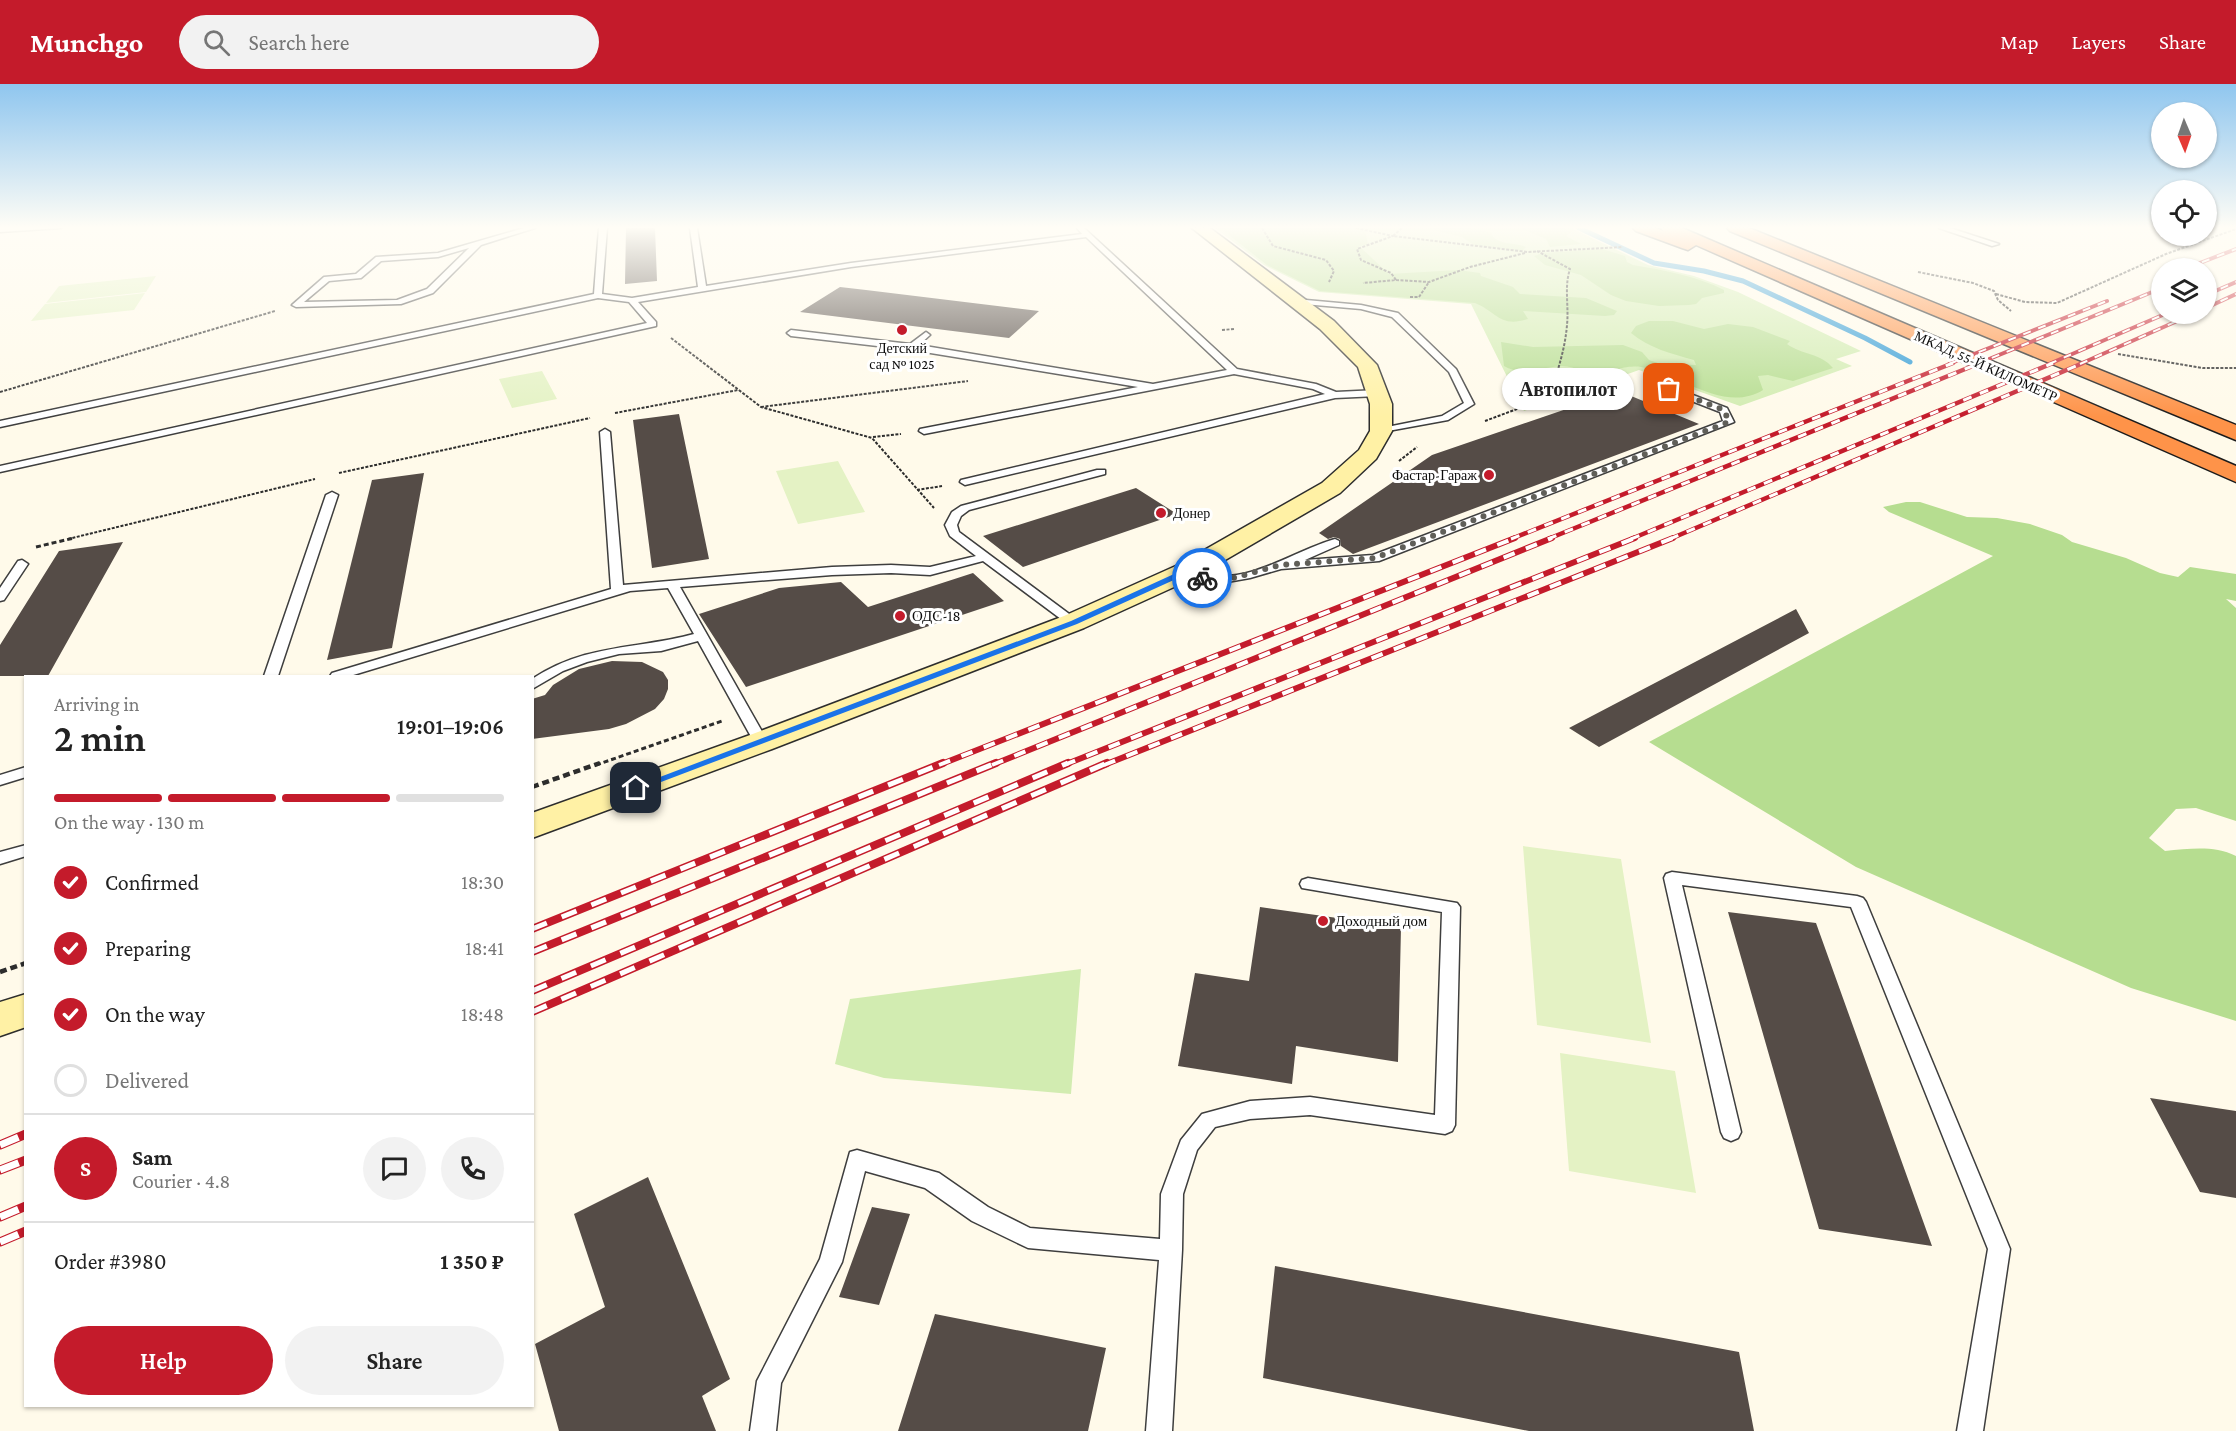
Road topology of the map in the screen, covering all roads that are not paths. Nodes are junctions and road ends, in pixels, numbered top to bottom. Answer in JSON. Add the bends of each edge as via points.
{"nodes":[{"id":1,"x":313,"y":291,"type":"edge"},
{"id":2,"x":430,"y":291,"type":"edge"},
{"id":3,"x":598,"y":291,"type":"edge"},
{"id":4,"x":681,"y":291,"type":"edge"},
{"id":5,"x":1148,"y":291,"type":"edge"},
{"id":6,"x":1282,"y":291,"type":"edge"},
{"id":7,"x":1816,"y":291,"type":"edge"},
{"id":8,"x":1889,"y":291,"type":"edge"},
{"id":9,"x":1942,"y":291,"type":"edge"},
{"id":10,"x":598,"y":296,"type":"junction"},
{"id":11,"x":632,"y":300,"type":"junction"},
{"id":12,"x":1295,"y":301,"type":"junction"},
{"id":13,"x":791,"y":333,"type":"dead end"},
{"id":14,"x":926,"y":335,"type":"dead end"},
{"id":15,"x":912,"y":347,"type":"junction"},
{"id":16,"x":1234,"y":371,"type":"junction"},
{"id":17,"x":1151,"y":386,"type":"junction"},
{"id":18,"x":1669,"y":389,"type":"dead end"},
{"id":19,"x":1378,"y":393,"type":"junction"},
{"id":20,"x":1335,"y":395,"type":"junction"},
{"id":21,"x":2195,"y":416,"type":"junction"},
{"id":22,"x":0,"y":424,"type":"edge"},
{"id":23,"x":924,"y":431,"type":"road end"},
{"id":24,"x":1381,"y":431,"type":"junction"},
{"id":25,"x":605,"y":432,"type":"dead end"},
{"id":26,"x":2236,"y":433,"type":"edge"},
{"id":27,"x":0,"y":469,"type":"edge"},
{"id":28,"x":1101,"y":472,"type":"dead end"},
{"id":29,"x":2236,"y":475,"type":"edge"},
{"id":30,"x":965,"y":482,"type":"dead end"},
{"id":31,"x":332,"y":495,"type":"dead end"},
{"id":32,"x":1335,"y":543,"type":"dead end"},
{"id":33,"x":985,"y":557,"type":"junction"},
{"id":34,"x":22,"y":564,"type":"dead end"},
{"id":35,"x":1280,"y":565,"type":"junction"},
{"id":36,"x":1187,"y":571,"type":"junction"},
{"id":37,"x":673,"y":585,"type":"junction"},
{"id":38,"x":617,"y":591,"type":"junction"},
{"id":39,"x":0,"y":597,"type":"edge"},
{"id":40,"x":1074,"y":622,"type":"junction"},
{"id":41,"x":700,"y":636,"type":"junction"},
{"id":42,"x":271,"y":675,"type":"edge"},
{"id":43,"x":340,"y":675,"type":"edge"},
{"id":44,"x":534,"y":684,"type":"edge"},
{"id":45,"x":761,"y":742,"type":"junction"},
{"id":46,"x":24,"y":773,"type":"edge"},
{"id":47,"x":0,"y":780,"type":"edge"},
{"id":48,"x":534,"y":825,"type":"edge"},
{"id":49,"x":24,"y":851,"type":"edge"},
{"id":50,"x":0,"y":858,"type":"edge"},
{"id":51,"x":1308,"y":884,"type":"dead end"},
{"id":52,"x":24,"y":1011,"type":"edge"},
{"id":53,"x":0,"y":1019,"type":"edge"},
{"id":54,"x":1731,"y":1132,"type":"dead end"},
{"id":55,"x":1171,"y":1250,"type":"junction"},
{"id":56,"x":763,"y":1431,"type":"edge"},
{"id":57,"x":1159,"y":1431,"type":"edge"},
{"id":58,"x":1970,"y":1431,"type":"edge"}],
"edges":[{"from":1,"to":2,"type":"lane","via":[[296,305],[398,302]]},
{"from":3,"to":10,"type":"lane"},
{"from":4,"to":11,"type":"lane"},
{"from":5,"to":16,"type":"lane"},
{"from":6,"to":12,"type":"street"},
{"from":7,"to":29,"type":"highway","name":"МКАД, 55-Й КИЛОМЕТР"},
{"from":8,"to":21,"type":"highway","name":"МКАД, 55-Й КИЛОМЕТР"},
{"from":9,"to":21,"type":"highway"},
{"from":10,"to":11,"type":"lane"},
{"from":10,"to":22,"type":"lane"},
{"from":11,"to":27,"type":"lane","via":[[653,324]]},
{"from":12,"to":19,"type":"street","via":[[1367,365]]},
{"from":12,"to":24,"type":"lane","via":[[1361,306],[1395,315],[1453,371],[1469,404],[1445,418]]},
{"from":13,"to":15,"type":"lane"},
{"from":14,"to":15,"type":"lane"},
{"from":15,"to":17,"type":"lane"},
{"from":16,"to":17,"type":"lane"},
{"from":16,"to":20,"type":"lane","via":[[1316,387]]},
{"from":17,"to":23,"type":"lane"},
{"from":18,"to":35,"type":"lane","via":[[1724,410],[1729,422],[1375,558]]},
{"from":19,"to":20,"type":"lane"},
{"from":19,"to":24,"type":"street"},
{"from":20,"to":30,"type":"lane"},
{"from":21,"to":26,"type":"highway","name":"МКАД, 55-Й КИЛОМЕТР"},
{"from":24,"to":36,"type":"street","via":[[1368,454],[1330,488]]},
{"from":25,"to":38,"type":"lane"},
{"from":28,"to":33,"type":"lane","via":[[965,508],[956,514],[951,525],[954,534]]},
{"from":31,"to":42,"type":"lane"},
{"from":32,"to":35,"type":"lane"},
{"from":33,"to":37,"type":"lane","via":[[930,571],[832,571]]},
{"from":33,"to":40,"type":"lane"},
{"from":34,"to":39,"type":"lane"},
{"from":35,"to":36,"type":"lane","via":[[1226,580],[1206,580]]},
{"from":36,"to":40,"type":"street"},
{"from":37,"to":38,"type":"lane"},
{"from":37,"to":41,"type":"lane"},
{"from":38,"to":43,"type":"lane"},
{"from":40,"to":45,"type":"street"},
{"from":41,"to":44,"type":"lane","via":[[661,647],[619,650],[582,659]]},
{"from":41,"to":45,"type":"lane"},
{"from":45,"to":48,"type":"street"},
{"from":46,"to":47,"type":"lane"},
{"from":49,"to":50,"type":"lane"},
{"from":51,"to":55,"type":"lane","via":[[1451,907],[1446,1125],[1310,1106],[1250,1110],[1209,1120],[1188,1146],[1172,1194]]},
{"from":52,"to":53,"type":"street"},
{"from":54,"to":58,"type":"lane","via":[[1672,878],[1857,902],[1999,1249]]},
{"from":55,"to":56,"type":"lane","via":[[1028,1238],[980,1214],[931,1180],[857,1159],[831,1262],[769,1381]]},
{"from":55,"to":57,"type":"lane"}]}
